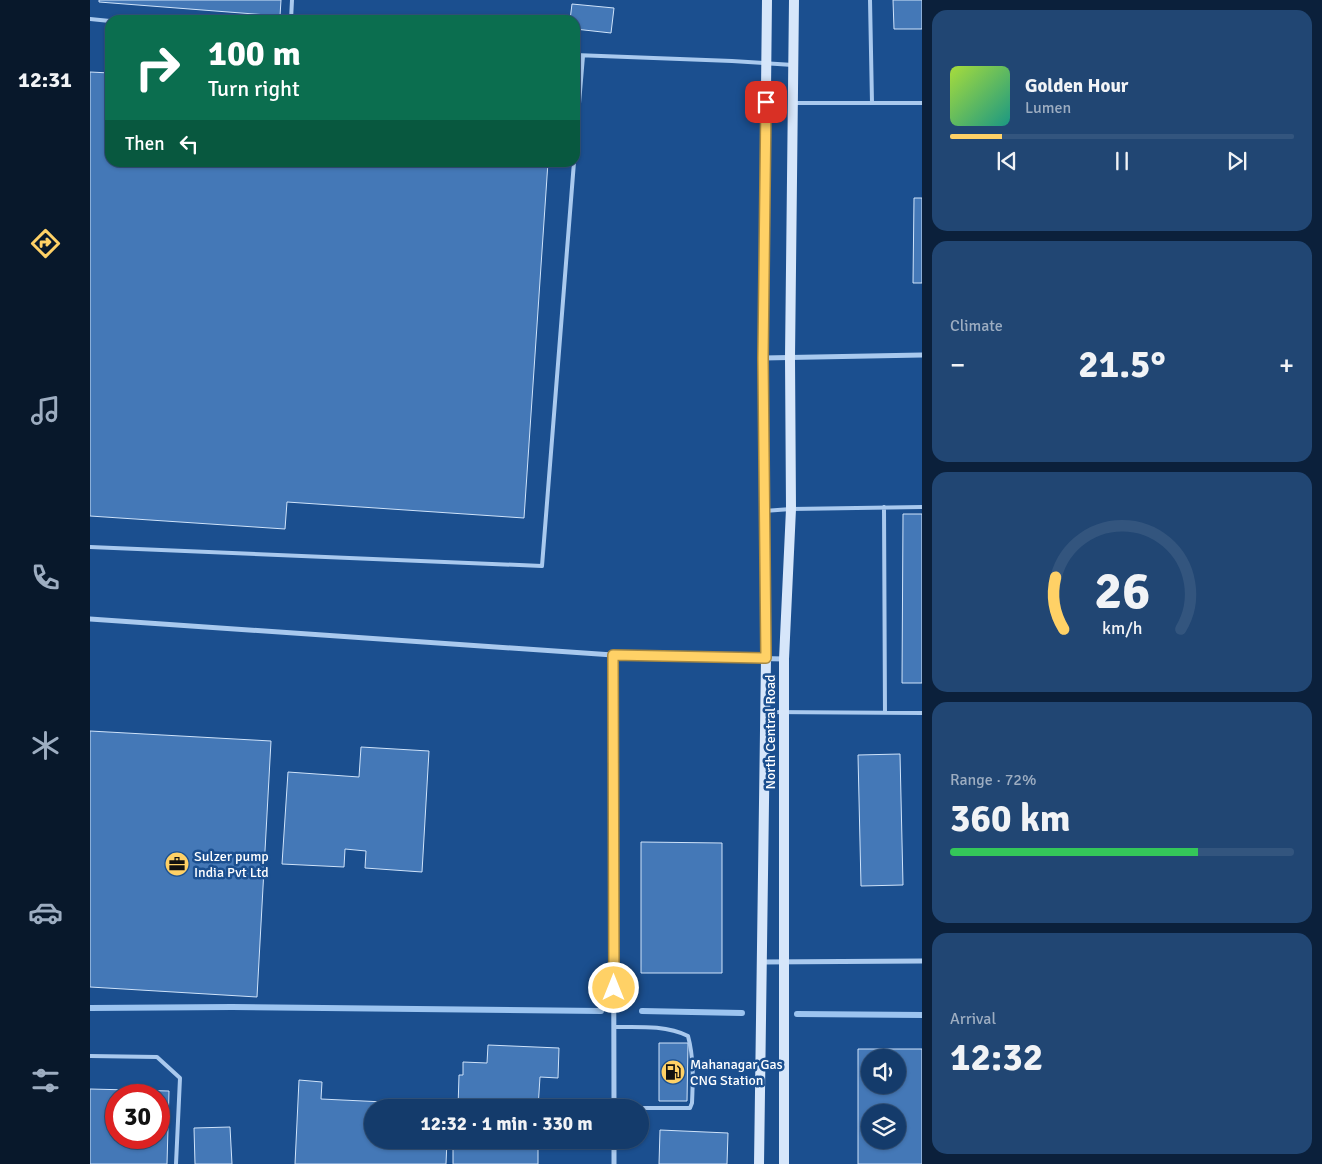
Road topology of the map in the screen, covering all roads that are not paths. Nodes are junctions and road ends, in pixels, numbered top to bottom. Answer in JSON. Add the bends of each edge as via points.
{"nodes":[{"id":1,"x":292,"y":0,"type":"edge"},
{"id":2,"x":767,"y":0,"type":"edge"},
{"id":3,"x":794,"y":0,"type":"edge"},
{"id":4,"x":870,"y":0,"type":"edge"},
{"id":5,"x":291,"y":15,"type":"edge"},
{"id":6,"x":90,"y":20,"type":"edge"},
{"id":7,"x":105,"y":21,"type":"edge"},
{"id":8,"x":583,"y":56,"type":"joint"},
{"id":9,"x":767,"y":63,"type":"junction"},
{"id":10,"x":793,"y":65,"type":"junction"},
{"id":11,"x":580,"y":92,"type":"edge"},
{"id":12,"x":793,"y":103,"type":"junction"},
{"id":13,"x":872,"y":103,"type":"junction"},
{"id":14,"x":922,"y":103,"type":"edge"},
{"id":15,"x":574,"y":167,"type":"edge"},
{"id":16,"x":922,"y":355,"type":"edge"},
{"id":17,"x":763,"y":358,"type":"junction"},
{"id":18,"x":790,"y":358,"type":"junction"},
{"id":19,"x":884,"y":507,"type":"junction"},
{"id":20,"x":922,"y":507,"type":"edge"},
{"id":21,"x":791,"y":509,"type":"junction"},
{"id":22,"x":764,"y":511,"type":"junction"},
{"id":23,"x":90,"y":547,"type":"edge"},
{"id":24,"x":90,"y":619,"type":"edge"},
{"id":25,"x":613,"y":655,"type":"junction"},
{"id":26,"x":766,"y":658,"type":"junction"},
{"id":27,"x":784,"y":658,"type":"junction"},
{"id":28,"x":765,"y":712,"type":"junction"},
{"id":29,"x":784,"y":713,"type":"junction"},
{"id":30,"x":885,"y":713,"type":"junction"},
{"id":31,"x":922,"y":713,"type":"edge"},
{"id":32,"x":784,"y":961,"type":"junction"},
{"id":33,"x":922,"y":961,"type":"edge"},
{"id":34,"x":761,"y":962,"type":"junction"},
{"id":35,"x":614,"y":1027,"type":"junction"},
{"id":36,"x":90,"y":1056,"type":"edge"},
{"id":37,"x":614,"y":1099,"type":"edge"},
{"id":38,"x":649,"y":1108,"type":"edge"},
{"id":39,"x":614,"y":1149,"type":"edge"},
{"id":40,"x":176,"y":1164,"type":"edge"},
{"id":41,"x":614,"y":1164,"type":"edge"},
{"id":42,"x":759,"y":1164,"type":"edge"},
{"id":43,"x":784,"y":1164,"type":"edge"}],
"edges":[{"from":1,"to":5,"type":"lane"},
{"from":2,"to":9,"type":"main road","name":"North Central Road"},
{"from":3,"to":10,"type":"main road","name":"North Central Road"},
{"from":4,"to":13,"type":"lane"},
{"from":6,"to":7,"type":"lane"},
{"from":8,"to":9,"type":"lane"},
{"from":8,"to":11,"type":"lane"},
{"from":9,"to":10,"type":"lane"},
{"from":9,"to":17,"type":"main road","name":"North Central Road"},
{"from":10,"to":12,"type":"main road","name":"North Central Road"},
{"from":12,"to":13,"type":"lane"},
{"from":12,"to":18,"type":"main road","name":"North Central Road"},
{"from":13,"to":14,"type":"lane"},
{"from":15,"to":23,"type":"lane","via":[[542,566]]},
{"from":16,"to":18,"type":"street"},
{"from":17,"to":18,"type":"street"},
{"from":17,"to":22,"type":"main road","name":"North Central Road"},
{"from":18,"to":21,"type":"main road","name":"North Central Road"},
{"from":19,"to":20,"type":"lane"},
{"from":19,"to":21,"type":"lane"},
{"from":19,"to":30,"type":"lane"},
{"from":21,"to":22,"type":"lane"},
{"from":21,"to":27,"type":"main road","name":"North Central Road"},
{"from":22,"to":26,"type":"main road","name":"North Central Road"},
{"from":24,"to":25,"type":"street"},
{"from":25,"to":26,"type":"street"},
{"from":25,"to":35,"type":"street"},
{"from":26,"to":27,"type":"street"},
{"from":26,"to":28,"type":"main road","name":"North Central Road"},
{"from":27,"to":29,"type":"main road","name":"North Central Road"},
{"from":28,"to":29,"type":"lane"},
{"from":28,"to":34,"type":"main road","name":"North Central Road"},
{"from":29,"to":30,"type":"lane"},
{"from":29,"to":32,"type":"main road","name":"North Central Road"},
{"from":30,"to":31,"type":"lane"},
{"from":32,"to":33,"type":"street"},
{"from":32,"to":34,"type":"street"},
{"from":32,"to":43,"type":"main road","name":"North Central Road"},
{"from":34,"to":42,"type":"main road","name":"North Central Road"},
{"from":35,"to":37,"type":"street"},
{"from":35,"to":38,"type":"lane","via":[[678,1031],[688,1036],[692,1064],[690,1108]]},
{"from":36,"to":40,"type":"lane","via":[[157,1057],[180,1078]]},
{"from":39,"to":41,"type":"street"}]}
